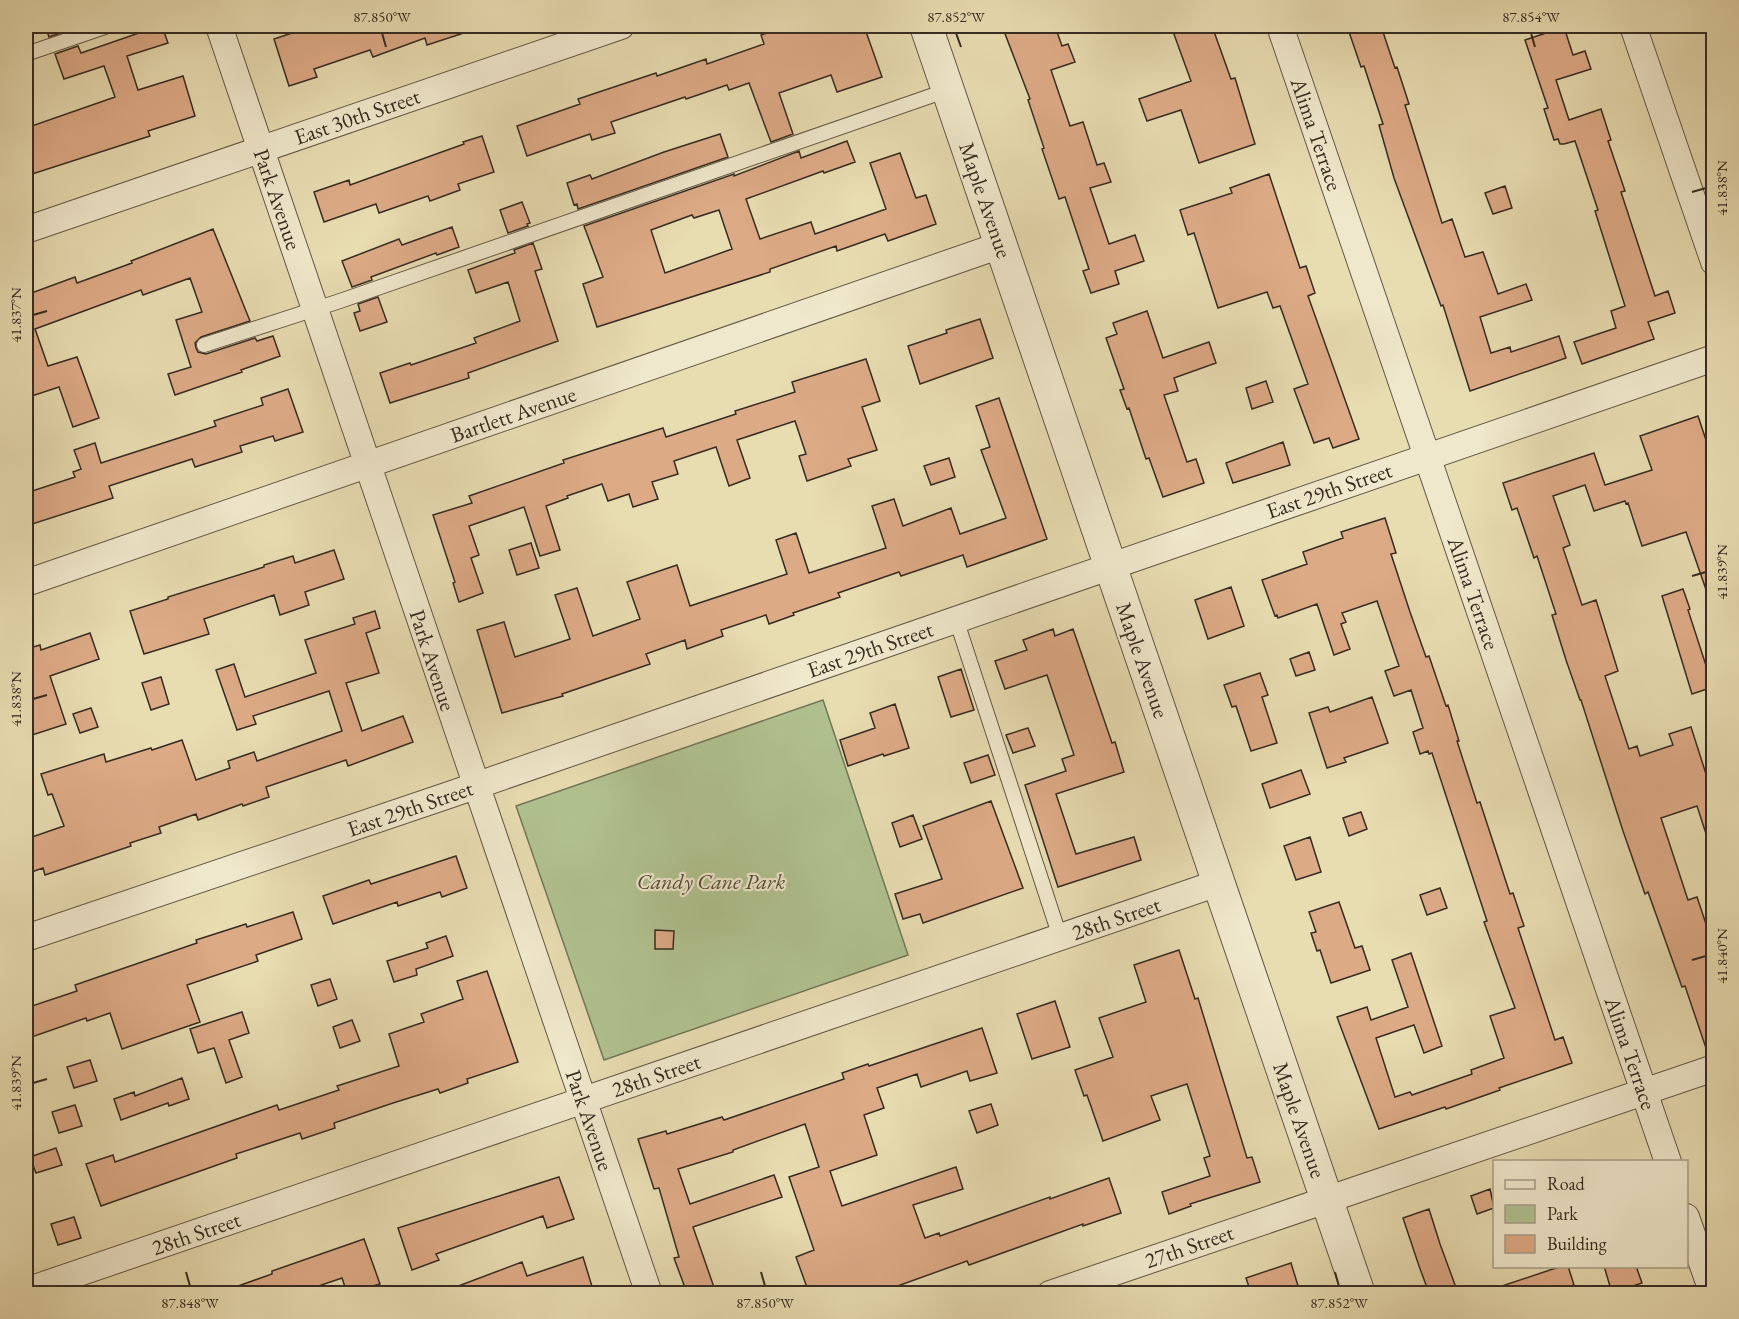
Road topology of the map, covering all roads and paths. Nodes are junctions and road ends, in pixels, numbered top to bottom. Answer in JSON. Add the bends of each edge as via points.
{"nodes":[{"id":1,"x":108,"y":26,"type":"edge"},
{"id":2,"x":219,"y":26,"type":"edge"},
{"id":3,"x":621,"y":26,"type":"edge"},
{"id":4,"x":926,"y":26,"type":"edge"},
{"id":5,"x":1280,"y":26,"type":"edge"},
{"id":6,"x":1633,"y":26,"type":"edge"},
{"id":7,"x":26,"y":54,"type":"edge"},
{"id":8,"x":948,"y":90,"type":"junction"},
{"id":9,"x":261,"y":149,"type":"junction"},
{"id":10,"x":26,"y":231,"type":"edge"},
{"id":11,"x":1001,"y":245,"type":"junction"},
{"id":12,"x":1713,"y":262,"type":"edge"},
{"id":13,"x":315,"y":309,"type":"junction"},
{"id":14,"x":204,"y":345,"type":"dead end"},
{"id":15,"x":1713,"y":358,"type":"edge"},
{"id":16,"x":1427,"y":457,"type":"junction"},
{"id":17,"x":368,"y":464,"type":"junction"},
{"id":18,"x":1111,"y":566,"type":"junction"},
{"id":19,"x":26,"y":583,"type":"edge"},
{"id":20,"x":956,"y":619,"type":"junction"},
{"id":21,"x":476,"y":786,"type":"junction"},
{"id":22,"x":1218,"y":883,"type":"junction"},
{"id":23,"x":1060,"y":937,"type":"junction"},
{"id":24,"x":26,"y":938,"type":"edge"},
{"id":25,"x":1713,"y":1068,"type":"edge"},
{"id":26,"x":1644,"y":1092,"type":"junction"},
{"id":27,"x":583,"y":1100,"type":"junction"},
{"id":28,"x":1668,"y":1160,"type":"edge"},
{"id":29,"x":1327,"y":1199,"type":"junction"},
{"id":30,"x":1688,"y":1223,"type":"edge"},
{"id":31,"x":26,"y":1291,"type":"edge"},
{"id":32,"x":649,"y":1293,"type":"edge"},
{"id":33,"x":1050,"y":1293,"type":"edge"},
{"id":34,"x":1359,"y":1293,"type":"edge"},
{"id":35,"x":1713,"y":1293,"type":"edge"}],
"edges":[{"from":1,"to":7,"type":"lane"},
{"from":2,"to":9,"type":"street","name":"Park Avenue"},
{"from":3,"to":9,"type":"street","name":"East 30th Street"},
{"from":4,"to":8,"type":"street","name":"Maple Avenue"},
{"from":5,"to":16,"type":"street","name":"Alima Terrace"},
{"from":6,"to":12,"type":"street"},
{"from":8,"to":11,"type":"street","name":"Maple Avenue"},
{"from":8,"to":13,"type":"lane"},
{"from":9,"to":10,"type":"street","name":"East 30th Street"},
{"from":9,"to":13,"type":"street","name":"Park Avenue"},
{"from":11,"to":17,"type":"street","name":"Bartlett Avenue"},
{"from":11,"to":18,"type":"street","name":"Maple Avenue"},
{"from":13,"to":14,"type":"lane"},
{"from":13,"to":17,"type":"street","name":"Park Avenue"},
{"from":15,"to":16,"type":"street","name":"East 29th Street"},
{"from":16,"to":18,"type":"street","name":"East 29th Street"},
{"from":16,"to":26,"type":"street","name":"Alima Terrace"},
{"from":17,"to":19,"type":"street","name":"Bartlett Avenue"},
{"from":17,"to":21,"type":"street","name":"Park Avenue"},
{"from":18,"to":20,"type":"street","name":"East 29th Street"},
{"from":18,"to":22,"type":"street","name":"Maple Avenue"},
{"from":20,"to":21,"type":"street","name":"East 29th Street"},
{"from":20,"to":23,"type":"lane"},
{"from":21,"to":24,"type":"street","name":"East 29th Street"},
{"from":21,"to":27,"type":"street","name":"Park Avenue"},
{"from":22,"to":23,"type":"street","name":"28th Street"},
{"from":22,"to":29,"type":"street","name":"Maple Avenue"},
{"from":23,"to":27,"type":"street","name":"28th Street"},
{"from":25,"to":26,"type":"street","name":"27th Street"},
{"from":26,"to":28,"type":"street","name":"Alima Terrace"},
{"from":26,"to":29,"type":"street","name":"27th Street"},
{"from":27,"to":31,"type":"street","name":"28th Street"},
{"from":27,"to":32,"type":"street","name":"Park Avenue"},
{"from":29,"to":33,"type":"street","name":"27th Street"},
{"from":29,"to":34,"type":"street","name":"Maple Avenue"},
{"from":30,"to":35,"type":"street"}]}
